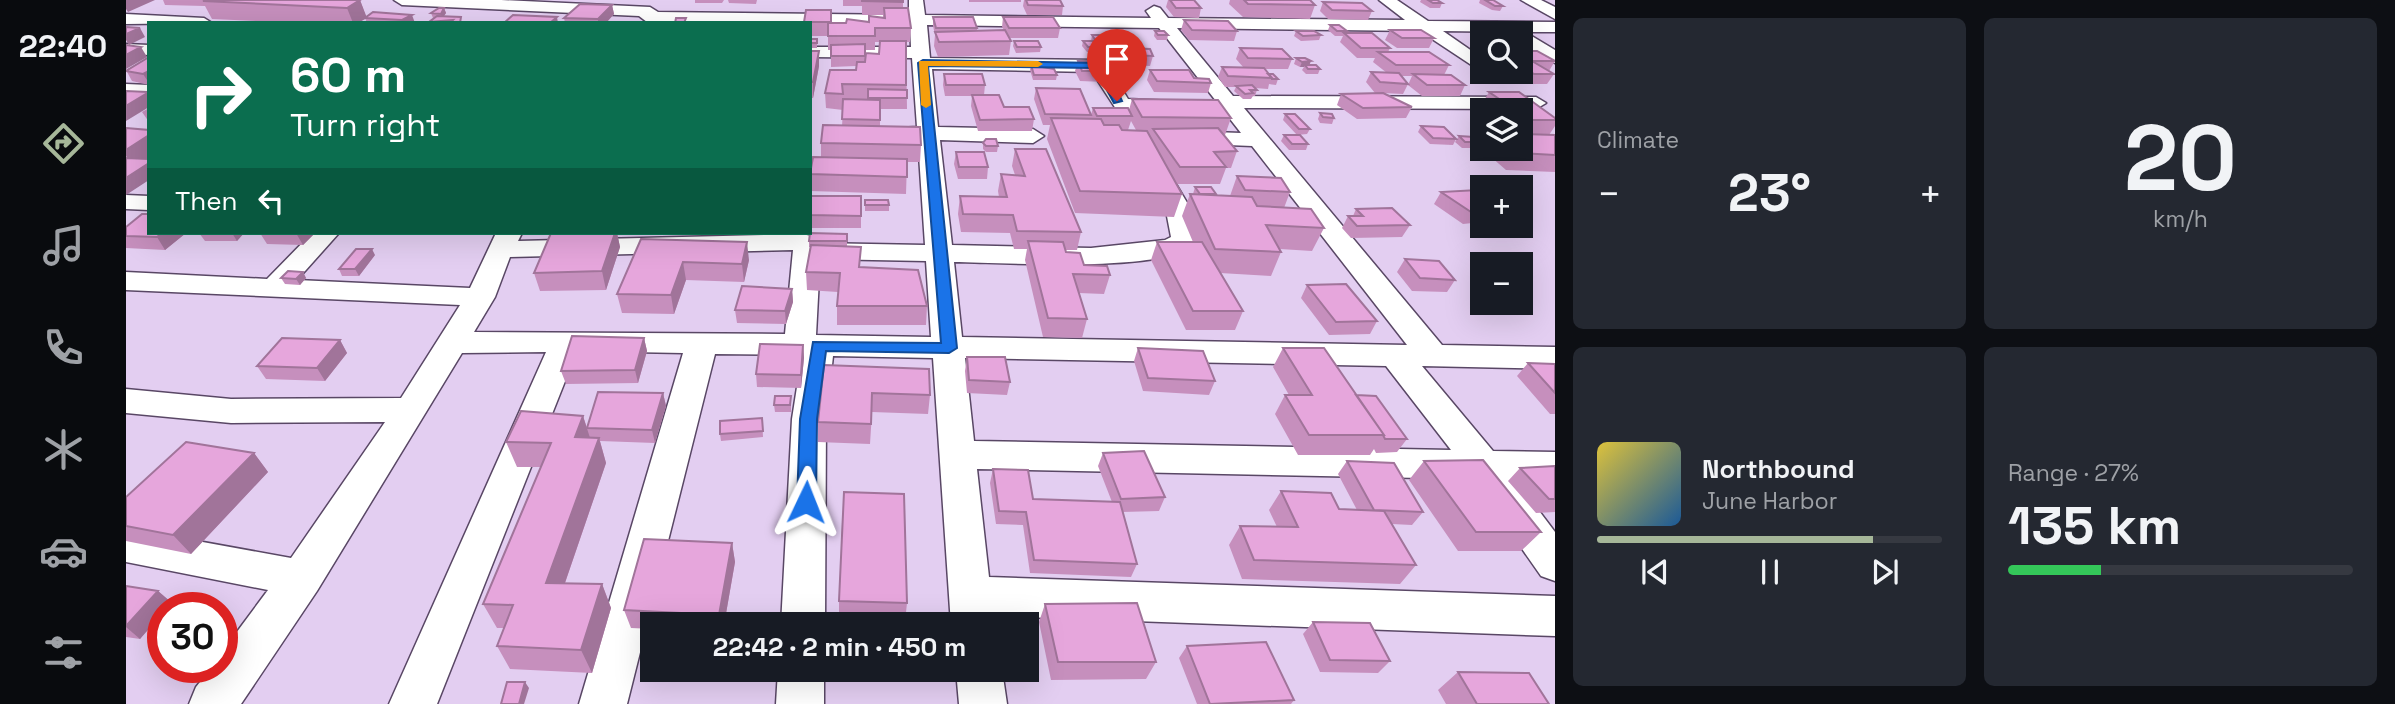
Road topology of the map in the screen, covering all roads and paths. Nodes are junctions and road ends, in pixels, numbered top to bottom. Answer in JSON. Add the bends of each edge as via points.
{"nodes":[{"id":1,"x":404,"y":0,"type":"edge"},
{"id":2,"x":838,"y":0,"type":"edge"},
{"id":3,"x":1145,"y":0,"type":"edge"},
{"id":4,"x":1387,"y":0,"type":"edge"},
{"id":5,"x":1529,"y":0,"type":"edge"},
{"id":6,"x":545,"y":3,"type":"edge"},
{"id":7,"x":1220,"y":3,"type":"dead end"},
{"id":8,"x":156,"y":5,"type":"dead end"},
{"id":9,"x":1310,"y":8,"type":"edge"},
{"id":10,"x":917,"y":10,"type":"edge"},
{"id":11,"x":387,"y":11,"type":"edge"},
{"id":12,"x":650,"y":13,"type":"edge"},
{"id":13,"x":1555,"y":14,"type":"edge"},
{"id":14,"x":126,"y":19,"type":"edge"},
{"id":15,"x":836,"y":19,"type":"junction"},
{"id":16,"x":757,"y":20,"type":"edge"},
{"id":17,"x":206,"y":21,"type":"edge"},
{"id":18,"x":1163,"y":22,"type":"junction"},
{"id":19,"x":1243,"y":23,"type":"junction"},
{"id":20,"x":1329,"y":24,"type":"junction"},
{"id":21,"x":1423,"y":25,"type":"junction"},
{"id":22,"x":1555,"y":27,"type":"edge"},
{"id":23,"x":1470,"y":28,"type":"edge"},
{"id":24,"x":1533,"y":28,"type":"edge"},
{"id":25,"x":1533,"y":44,"type":"edge"},
{"id":26,"x":126,"y":48,"type":"edge"},
{"id":27,"x":147,"y":50,"type":"edge"},
{"id":28,"x":812,"y":52,"type":"edge"},
{"id":29,"x":922,"y":58,"type":"junction"},
{"id":30,"x":1470,"y":58,"type":"edge"},
{"id":31,"x":1555,"y":58,"type":"edge"},
{"id":32,"x":1508,"y":84,"type":"edge"},
{"id":33,"x":140,"y":91,"type":"edge"},
{"id":34,"x":126,"y":101,"type":"edge"},
{"id":35,"x":1536,"y":103,"type":"junction"},
{"id":36,"x":1213,"y":106,"type":"junction"},
{"id":37,"x":1555,"y":117,"type":"edge"},
{"id":38,"x":890,"y":133,"type":"edge"},
{"id":39,"x":929,"y":134,"type":"junction"},
{"id":40,"x":1032,"y":136,"type":"dead end"},
{"id":41,"x":1167,"y":138,"type":"edge"},
{"id":42,"x":1258,"y":140,"type":"junction"},
{"id":43,"x":1145,"y":151,"type":"edge"},
{"id":44,"x":126,"y":202,"type":"edge"},
{"id":45,"x":147,"y":203,"type":"edge"},
{"id":46,"x":324,"y":235,"type":"edge"},
{"id":47,"x":682,"y":239,"type":"edge"},
{"id":48,"x":504,"y":241,"type":"edge"},
{"id":49,"x":807,"y":251,"type":"junction"},
{"id":50,"x":940,"y":251,"type":"junction"},
{"id":51,"x":126,"y":281,"type":"edge"},
{"id":52,"x":274,"y":288,"type":"junction"},
{"id":53,"x":480,"y":297,"type":"junction"},
{"id":54,"x":566,"y":341,"type":"junction"},
{"id":55,"x":451,"y":343,"type":"junction"},
{"id":56,"x":702,"y":343,"type":"junction"},
{"id":57,"x":809,"y":345,"type":"junction"},
{"id":58,"x":949,"y":348,"type":"junction"},
{"id":59,"x":1395,"y":355,"type":"junction"},
{"id":60,"x":1433,"y":356,"type":"junction"},
{"id":61,"x":1555,"y":358,"type":"edge"},
{"id":62,"x":126,"y":401,"type":"edge"},
{"id":63,"x":409,"y":410,"type":"junction"},
{"id":64,"x":959,"y":455,"type":"junction"},
{"id":65,"x":1481,"y":462,"type":"junction"},
{"id":66,"x":1555,"y":466,"type":"edge"},
{"id":67,"x":126,"y":545,"type":"edge"},
{"id":68,"x":1555,"y":563,"type":"edge"},
{"id":69,"x":302,"y":578,"type":"junction"},
{"id":70,"x":972,"y":610,"type":"edge"},
{"id":71,"x":803,"y":612,"type":"edge"},
{"id":72,"x":1555,"y":616,"type":"edge"},
{"id":73,"x":801,"y":682,"type":"edge"},
{"id":74,"x":980,"y":682,"type":"edge"},
{"id":75,"x":213,"y":704,"type":"edge"},
{"id":76,"x":412,"y":704,"type":"edge"},
{"id":77,"x":603,"y":704,"type":"edge"},
{"id":78,"x":800,"y":704,"type":"edge"},
{"id":79,"x":983,"y":704,"type":"edge"}],
"edges":[{"from":1,"to":6,"type":"street"},
{"from":1,"to":11,"type":"street"},
{"from":2,"to":15,"type":"street"},
{"from":3,"to":18,"type":"street"},
{"from":4,"to":21,"type":"street"},
{"from":5,"to":13,"type":"street"},
{"from":6,"to":12,"type":"street"},
{"from":7,"to":19,"type":"street"},
{"from":8,"to":14,"type":"street"},
{"from":9,"to":20,"type":"street"},
{"from":10,"to":15,"type":"street"},
{"from":10,"to":18,"type":"street"},
{"from":10,"to":29,"type":"street"},
{"from":12,"to":16,"type":"street"},
{"from":14,"to":17,"type":"street"},
{"from":15,"to":16,"type":"street"},
{"from":18,"to":19,"type":"street"},
{"from":18,"to":36,"type":"street"},
{"from":19,"to":20,"type":"street"},
{"from":20,"to":21,"type":"street"},
{"from":21,"to":23,"type":"street"},
{"from":21,"to":30,"type":"street"},
{"from":22,"to":24,"type":"street"},
{"from":25,"to":31,"type":"street"},
{"from":26,"to":27,"type":"street"},
{"from":28,"to":29,"type":"street"},
{"from":29,"to":36,"type":"street","via":[[1097,66],[1123,105]]},
{"from":29,"to":39,"type":"street"},
{"from":32,"to":35,"type":"street"},
{"from":33,"to":34,"type":"street"},
{"from":35,"to":36,"type":"street"},
{"from":35,"to":37,"type":"street"},
{"from":36,"to":42,"type":"street"},
{"from":38,"to":39,"type":"street"},
{"from":39,"to":40,"type":"street"},
{"from":39,"to":50,"type":"street"},
{"from":41,"to":42,"type":"street"},
{"from":42,"to":60,"type":"street"},
{"from":43,"to":50,"type":"street","via":[[1179,211],[1186,232],[1185,241],[1177,245],[1091,256]]},
{"from":44,"to":45,"type":"street"},
{"from":46,"to":52,"type":"street"},
{"from":47,"to":48,"type":"street"},
{"from":47,"to":49,"type":"street","via":[[802,242]]},
{"from":48,"to":53,"type":"street"},
{"from":49,"to":50,"type":"street"},
{"from":49,"to":57,"type":"street"},
{"from":50,"to":58,"type":"street"},
{"from":51,"to":52,"type":"street"},
{"from":52,"to":53,"type":"street"},
{"from":53,"to":55,"type":"street"},
{"from":54,"to":55,"type":"street"},
{"from":54,"to":56,"type":"street"},
{"from":54,"to":76,"type":"street"},
{"from":55,"to":63,"type":"street"},
{"from":56,"to":57,"type":"street"},
{"from":56,"to":77,"type":"street"},
{"from":57,"to":58,"type":"street"},
{"from":57,"to":71,"type":"street"},
{"from":58,"to":59,"type":"street"},
{"from":58,"to":64,"type":"street"},
{"from":59,"to":60,"type":"street"},
{"from":59,"to":65,"type":"street"},
{"from":60,"to":61,"type":"street"},
{"from":62,"to":63,"type":"street","via":[[230,411]]},
{"from":63,"to":69,"type":"street"},
{"from":64,"to":65,"type":"street"},
{"from":64,"to":70,"type":"street"},
{"from":65,"to":66,"type":"street"},
{"from":65,"to":68,"type":"street"},
{"from":67,"to":69,"type":"street"},
{"from":69,"to":75,"type":"street"},
{"from":70,"to":72,"type":"street"},
{"from":73,"to":78,"type":"street"},
{"from":74,"to":79,"type":"street"}]}
